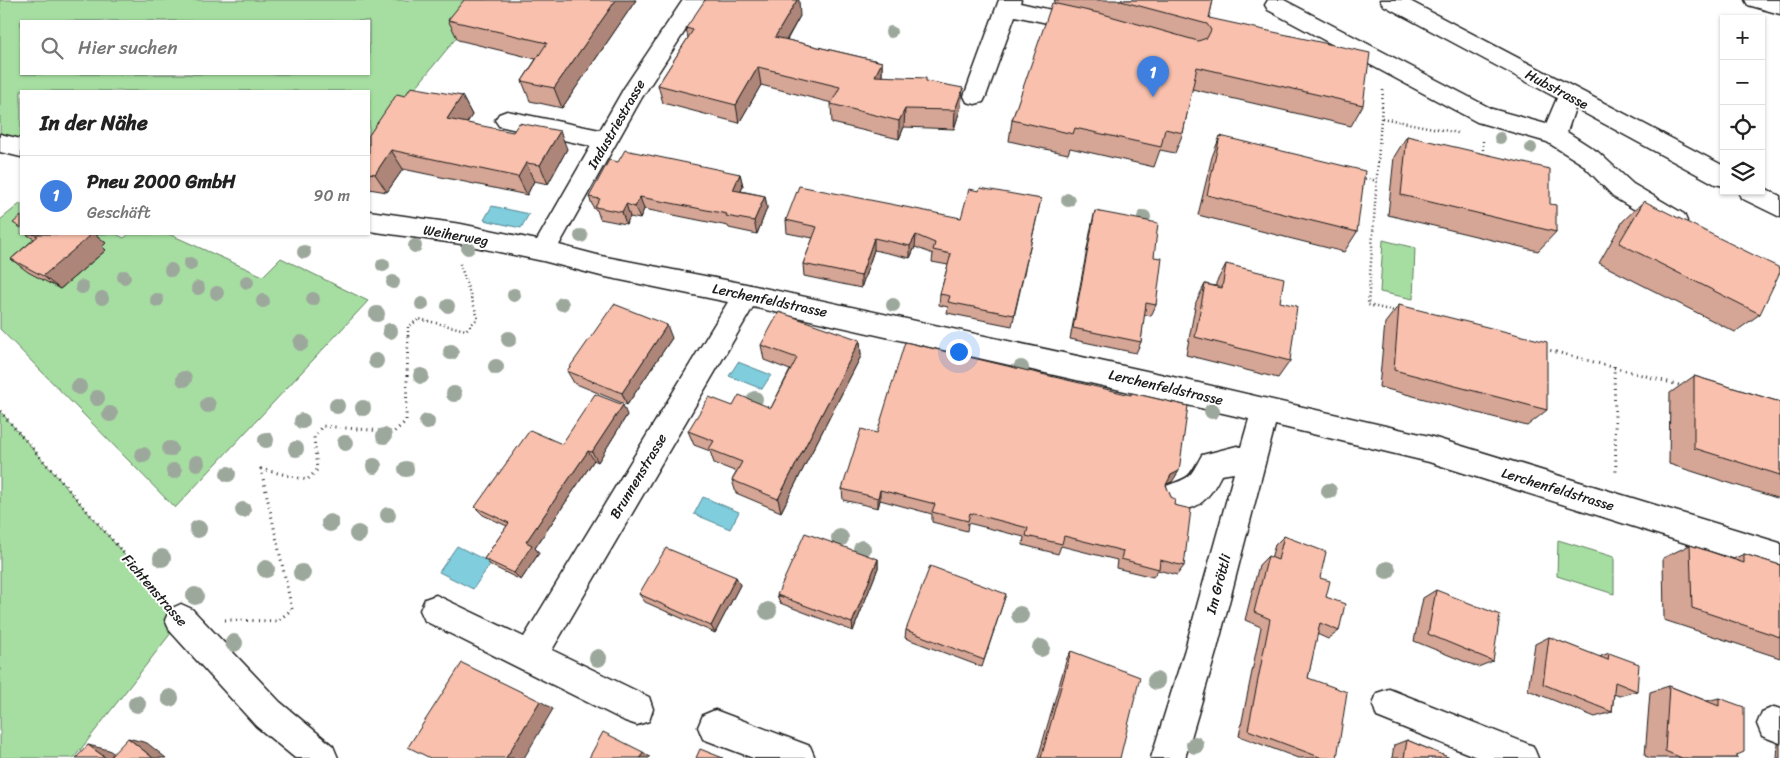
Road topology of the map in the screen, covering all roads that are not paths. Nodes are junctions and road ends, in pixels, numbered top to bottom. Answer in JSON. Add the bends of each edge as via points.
{"nodes":[{"id":1,"x":694,"y":0,"type":"edge"},
{"id":2,"x":1391,"y":0,"type":"edge"},
{"id":3,"x":1756,"y":0,"type":"edge"},
{"id":4,"x":1008,"y":4,"type":"edge"},
{"id":5,"x":1276,"y":5,"type":"dead end"},
{"id":6,"x":1780,"y":7,"type":"edge"},
{"id":7,"x":1099,"y":28,"type":"edge"},
{"id":8,"x":975,"y":96,"type":"dead end"},
{"id":9,"x":1569,"y":96,"type":"junction"},
{"id":10,"x":507,"y":120,"type":"dead end"},
{"id":11,"x":1555,"y":136,"type":"junction"},
{"id":12,"x":606,"y":140,"type":"junction"},
{"id":13,"x":0,"y":143,"type":"edge"},
{"id":14,"x":20,"y":148,"type":"edge"},
{"id":15,"x":1720,"y":175,"type":"edge"},
{"id":16,"x":1758,"y":195,"type":"edge"},
{"id":17,"x":1780,"y":207,"type":"edge"},
{"id":18,"x":370,"y":221,"type":"edge"},
{"id":19,"x":1698,"y":234,"type":"edge"},
{"id":20,"x":543,"y":251,"type":"junction"},
{"id":21,"x":746,"y":294,"type":"junction"},
{"id":22,"x":1265,"y":410,"type":"junction"},
{"id":23,"x":1250,"y":464,"type":"junction"},
{"id":24,"x":1176,"y":496,"type":"dead end"},
{"id":25,"x":1780,"y":558,"type":"edge"},
{"id":26,"x":436,"y":610,"type":"dead end"},
{"id":27,"x":181,"y":620,"type":"road end"},
{"id":28,"x":530,"y":657,"type":"junction"},
{"id":29,"x":1389,"y":705,"type":"dead end"},
{"id":30,"x":637,"y":709,"type":"dead end"},
{"id":31,"x":715,"y":727,"type":"dead end"},
{"id":32,"x":322,"y":758,"type":"edge"},
{"id":33,"x":798,"y":758,"type":"edge"},
{"id":34,"x":1168,"y":758,"type":"edge"},
{"id":35,"x":1521,"y":758,"type":"edge"}],
"edges":[{"from":1,"to":12,"type":"main road","name":"Industriestrasse"},
{"from":2,"to":9,"type":"main road","name":"Hubstrasse"},
{"from":3,"to":6,"type":"main road"},
{"from":4,"to":7,"type":"main road"},
{"from":4,"to":8,"type":"main road"},
{"from":5,"to":11,"type":"main road","via":[[1485,116]]},
{"from":9,"to":11,"type":"main road"},
{"from":9,"to":15,"type":"main road","name":"Hubstrasse"},
{"from":10,"to":12,"type":"main road"},
{"from":11,"to":19,"type":"main road","via":[[1590,158],[1624,191]]},
{"from":12,"to":20,"type":"main road","name":"Industriestrasse"},
{"from":13,"to":14,"type":"main road"},
{"from":16,"to":17,"type":"main road"},
{"from":18,"to":20,"type":"main road","name":"Weiherweg","via":[[461,234]]},
{"from":20,"to":21,"type":"main road","name":"Lerchenfeldstrasse","via":[[601,266]]},
{"from":21,"to":22,"type":"main road","name":"Lerchenfeldstrasse"},
{"from":21,"to":28,"type":"main road","name":"Brunnenstrasse"},
{"from":22,"to":23,"type":"main road","name":"Im Gröttli"},
{"from":22,"to":25,"type":"main road","name":"Lerchenfeldstrasse","via":[[1429,449]]},
{"from":23,"to":24,"type":"main road","via":[[1237,460],[1212,464],[1201,485],[1184,498]]},
{"from":23,"to":34,"type":"main road","name":"Im Gröttli","via":[[1201,649]]},
{"from":26,"to":28,"type":"main road"},
{"from":27,"to":32,"type":"main road","name":"Fichtenstrasse","via":[[268,714]]},
{"from":28,"to":30,"type":"main road"},
{"from":29,"to":35,"type":"main road"},
{"from":31,"to":33,"type":"main road"}]}
